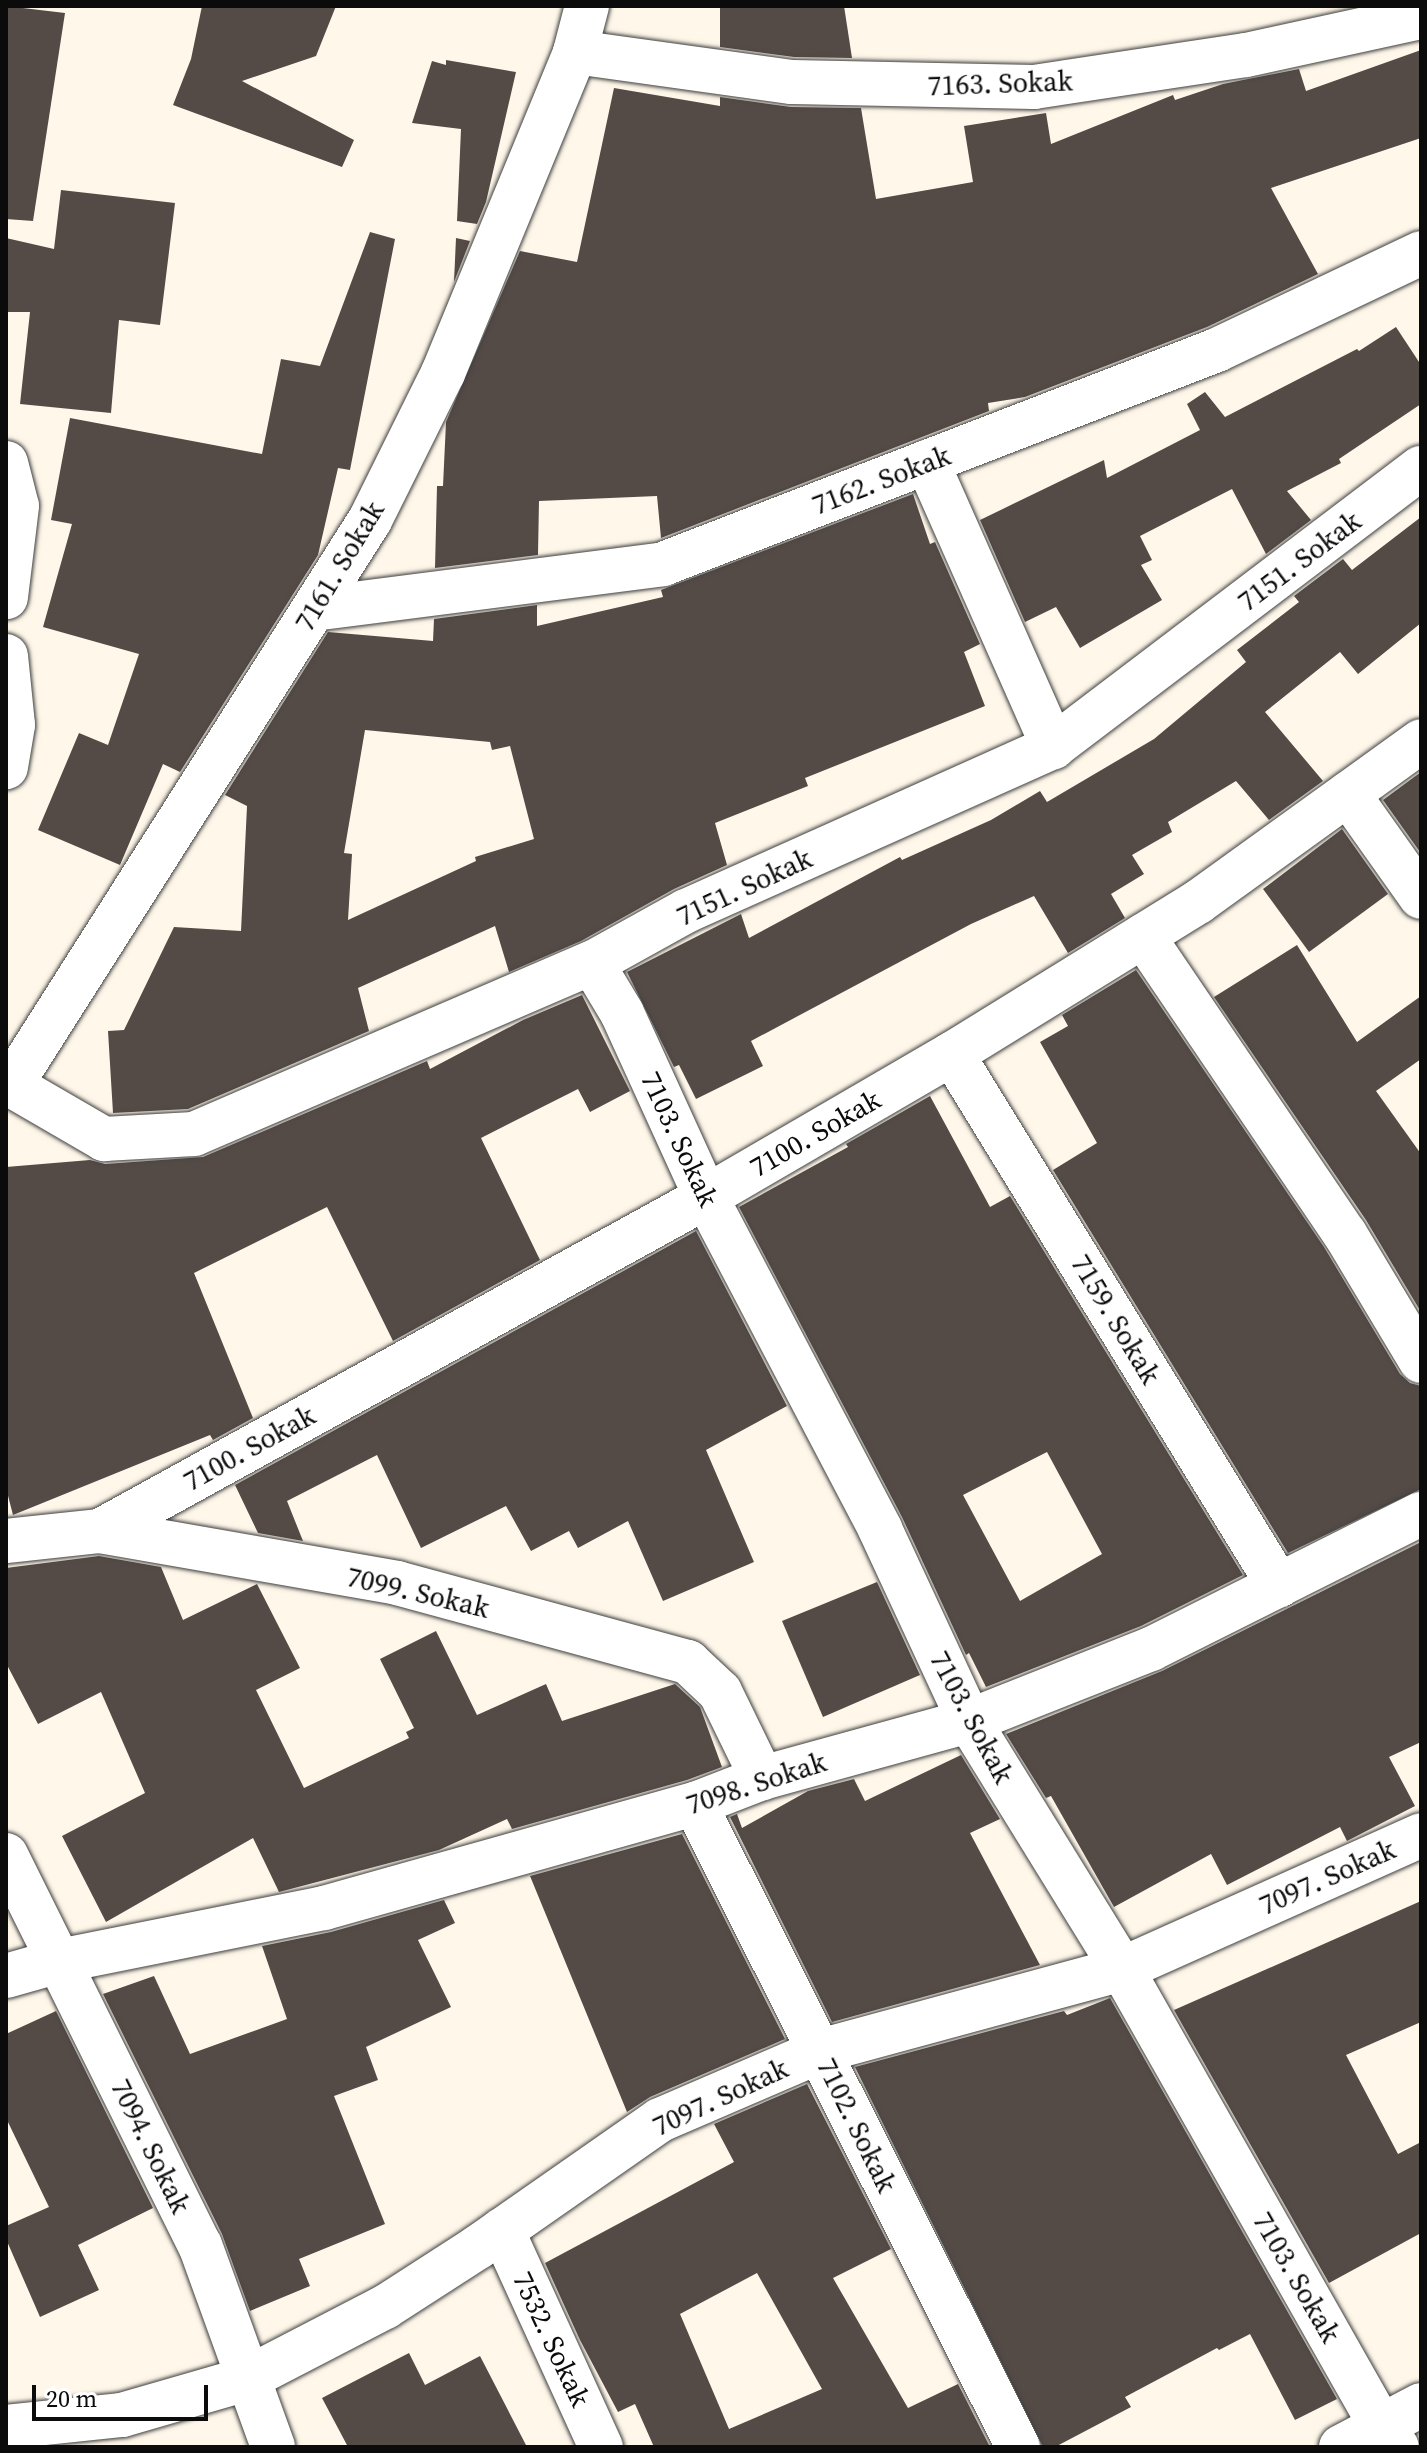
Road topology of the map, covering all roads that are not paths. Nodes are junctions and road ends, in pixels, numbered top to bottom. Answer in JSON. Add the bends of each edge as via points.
{"nodes":[{"id":1,"x":587,"y":6,"type":"edge"},
{"id":2,"x":1421,"y":17,"type":"edge"},
{"id":3,"x":575,"y":52,"type":"junction"},
{"id":4,"x":1421,"y":253,"type":"edge"},
{"id":5,"x":927,"y":462,"type":"junction"},
{"id":6,"x":6,"y":463,"type":"edge"},
{"id":7,"x":1421,"y":468,"type":"edge"},
{"id":8,"x":6,"y":597,"type":"edge"},
{"id":9,"x":314,"y":609,"type":"junction"},
{"id":10,"x":6,"y":656,"type":"edge"},
{"id":11,"x":10,"y":731,"type":"edge"},
{"id":12,"x":1421,"y":741,"type":"edge"},
{"id":13,"x":1053,"y":747,"type":"junction"},
{"id":14,"x":6,"y":767,"type":"edge"},
{"id":15,"x":1348,"y":794,"type":"junction"},
{"id":16,"x":1421,"y":897,"type":"edge"},
{"id":17,"x":1143,"y":936,"type":"junction"},
{"id":18,"x":592,"y":963,"type":"junction"},
{"id":19,"x":952,"y":1054,"type":"junction"},
{"id":20,"x":8,"y":1071,"type":"edge"},
{"id":21,"x":706,"y":1197,"type":"junction"},
{"id":22,"x":1421,"y":1361,"type":"edge"},
{"id":23,"x":1421,"y":1514,"type":"edge"},
{"id":24,"x":100,"y":1531,"type":"junction"},
{"id":25,"x":6,"y":1541,"type":"edge"},
{"id":26,"x":1279,"y":1586,"type":"junction"},
{"id":27,"x":969,"y":1721,"type":"junction"},
{"id":28,"x":762,"y":1778,"type":"junction"},
{"id":29,"x":695,"y":1804,"type":"junction"},
{"id":30,"x":1421,"y":1835,"type":"edge"},
{"id":31,"x":6,"y":1855,"type":"edge"},
{"id":32,"x":59,"y":1961,"type":"junction"},
{"id":33,"x":1122,"y":1969,"type":"junction"},
{"id":34,"x":6,"y":1976,"type":"edge"},
{"id":35,"x":820,"y":2051,"type":"junction"},
{"id":36,"x":502,"y":2230,"type":"junction"},
{"id":37,"x":246,"y":2379,"type":"junction"},
{"id":38,"x":1421,"y":2405,"type":"edge"},
{"id":39,"x":6,"y":2427,"type":"edge"},
{"id":40,"x":1390,"y":2438,"type":"edge"},
{"id":41,"x":273,"y":2447,"type":"edge"},
{"id":42,"x":601,"y":2447,"type":"edge"},
{"id":43,"x":1018,"y":2447,"type":"edge"},
{"id":44,"x":1341,"y":2447,"type":"edge"}],
"edges":[{"from":1,"to":3,"type":"street","name":"7161. Sokak"},
{"from":2,"to":3,"type":"street","name":"7163. Sokak","via":[[1246,55],[1034,87],[792,82]]},
{"from":3,"to":9,"type":"street","name":"7161. Sokak","via":[[443,373],[370,520]]},
{"from":4,"to":5,"type":"street","name":"7162. Sokak","via":[[1217,350]]},
{"from":5,"to":9,"type":"street","name":"7162. Sokak","via":[[663,564]]},
{"from":5,"to":13,"type":"street"},
{"from":6,"to":8,"type":"street","via":[[17,506]]},
{"from":7,"to":13,"type":"street","name":"7151. Sokak"},
{"from":9,"to":20,"type":"street","name":"7161. Sokak"},
{"from":10,"to":11,"type":"street"},
{"from":11,"to":14,"type":"street"},
{"from":12,"to":15,"type":"street","name":"7100. Sokak"},
{"from":13,"to":18,"type":"street","name":"7151. Sokak","via":[[686,911]]},
{"from":15,"to":16,"type":"street"},
{"from":15,"to":17,"type":"street","name":"7100. Sokak"},
{"from":17,"to":19,"type":"street","name":"7100. Sokak"},
{"from":17,"to":22,"type":"street","via":[[1345,1234]]},
{"from":18,"to":20,"type":"street","name":"7151. Sokak","via":[[194,1134],[104,1139]]},
{"from":18,"to":21,"type":"street","name":"7103. Sokak","via":[[622,1013]]},
{"from":19,"to":21,"type":"street","name":"7100. Sokak"},
{"from":19,"to":26,"type":"street","name":"7159. Sokak"},
{"from":21,"to":24,"type":"street","name":"7100. Sokak"},
{"from":21,"to":27,"type":"street","name":"7103. Sokak","via":[[880,1529]]},
{"from":23,"to":26,"type":"street","name":"7098. Sokak"},
{"from":24,"to":25,"type":"street","name":"7099. Sokak"},
{"from":24,"to":28,"type":"street","name":"7099. Sokak","via":[[397,1583],[688,1662],[720,1692]]},
{"from":26,"to":27,"type":"street","name":"7098. Sokak","via":[[1151,1649]]},
{"from":27,"to":28,"type":"street","name":"7098. Sokak"},
{"from":27,"to":33,"type":"street","name":"7103. Sokak"},
{"from":28,"to":29,"type":"street","name":"7098. Sokak"},
{"from":29,"to":32,"type":"street","name":"7098. Sokak","via":[[324,1908]]},
{"from":29,"to":35,"type":"street","name":"7102. Sokak"},
{"from":30,"to":33,"type":"street","name":"7097. Sokak"},
{"from":31,"to":32,"type":"street","name":"7094. Sokak"},
{"from":32,"to":34,"type":"street","name":"7098. Sokak"},
{"from":32,"to":37,"type":"street","name":"7094. Sokak","via":[[200,2245]]},
{"from":33,"to":35,"type":"street","name":"7097. Sokak"},
{"from":33,"to":40,"type":"street","name":"7103. Sokak"},
{"from":35,"to":36,"type":"street","name":"7097. Sokak","via":[[660,2120]]},
{"from":35,"to":43,"type":"street","name":"7102. Sokak"},
{"from":36,"to":37,"type":"street","name":"7097. Sokak","via":[[385,2307]]},
{"from":36,"to":42,"type":"street","name":"7532. Sokak"},
{"from":37,"to":39,"type":"street","name":"7097. Sokak","via":[[122,2415]]},
{"from":37,"to":41,"type":"street","name":"7094. Sokak"},
{"from":38,"to":40,"type":"street"},
{"from":40,"to":44,"type":"street"}]}
